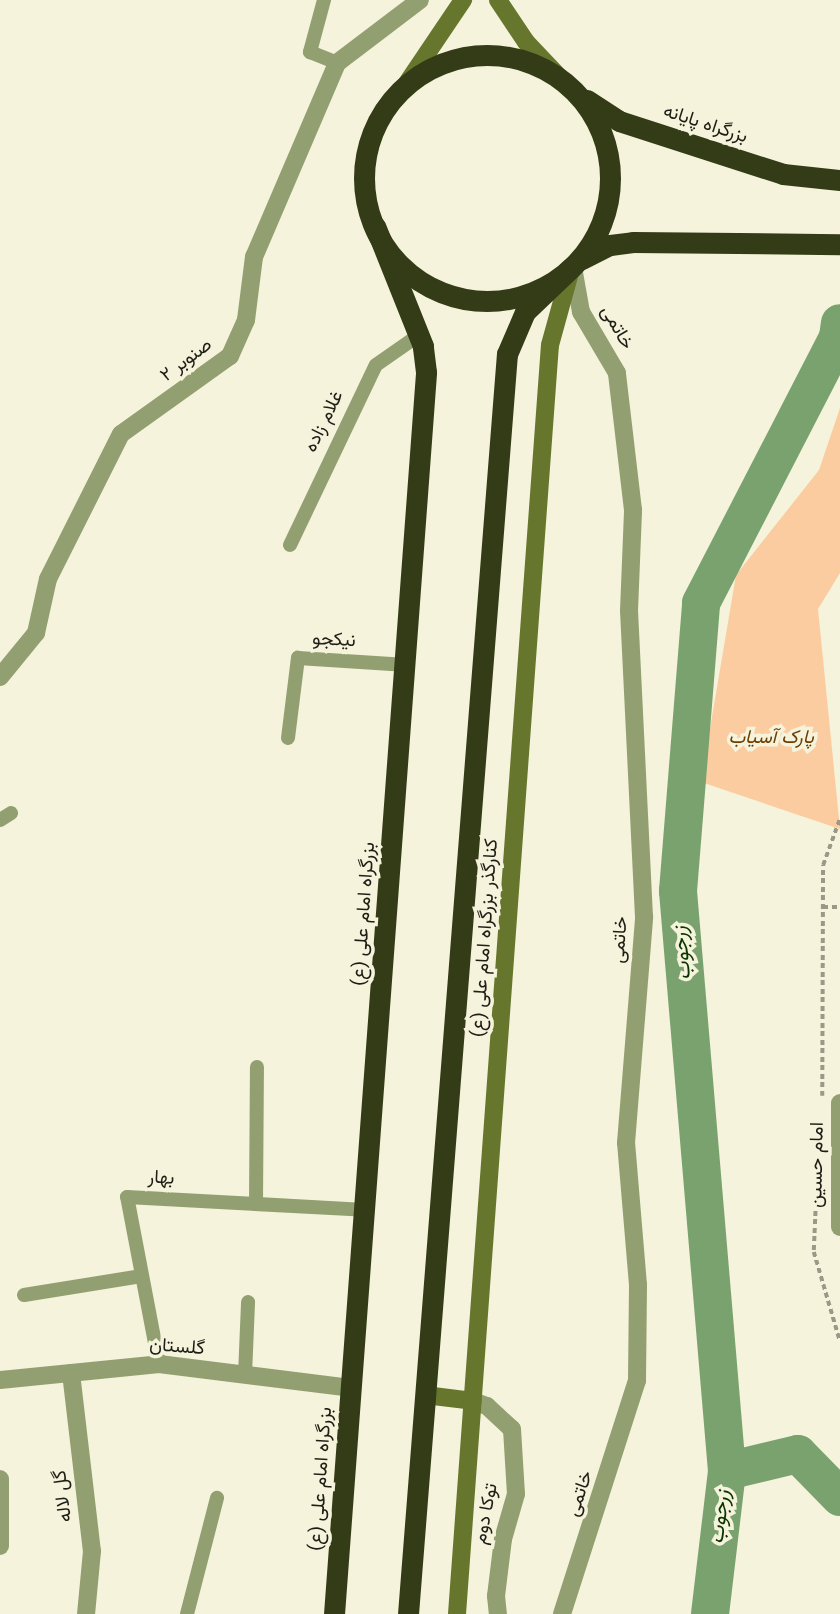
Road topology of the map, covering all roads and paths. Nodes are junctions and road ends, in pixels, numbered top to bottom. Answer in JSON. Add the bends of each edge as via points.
{"nodes":[{"id":1,"x":324,"y":0,"type":"edge"},
{"id":2,"x":420,"y":0,"type":"edge"},
{"id":3,"x":463,"y":0,"type":"edge"},
{"id":4,"x":498,"y":0,"type":"edge"},
{"id":5,"x":337,"y":63,"type":"junction"},
{"id":6,"x":564,"y":82,"type":"junction"},
{"id":7,"x":405,"y":86,"type":"junction"},
{"id":8,"x":840,"y":180,"type":"edge"},
{"id":9,"x":375,"y":226,"type":"junction"},
{"id":10,"x":840,"y":244,"type":"edge"},
{"id":11,"x":573,"y":266,"type":"junction"},
{"id":12,"x":419,"y":335,"type":"junction"},
{"id":13,"x":290,"y":545,"type":"dead end"},
{"id":14,"x":407,"y":665,"type":"junction"},
{"id":15,"x":0,"y":677,"type":"edge"},
{"id":16,"x":288,"y":738,"type":"dead end"},
{"id":17,"x":840,"y":818,"type":"edge"},
{"id":18,"x":823,"y":907,"type":"junction"},
{"id":19,"x":840,"y":907,"type":"edge"},
{"id":20,"x":257,"y":1067,"type":"dead end"},
{"id":21,"x":840,"y":1103,"type":"edge"},
{"id":22,"x":821,"y":1105,"type":"dead end"},
{"id":23,"x":818,"y":1158,"type":"dead end"},
{"id":24,"x":256,"y":1204,"type":"junction"},
{"id":25,"x":365,"y":1210,"type":"junction"},
{"id":26,"x":840,"y":1227,"type":"edge"},
{"id":27,"x":141,"y":1276,"type":"junction"},
{"id":28,"x":24,"y":1296,"type":"dead end"},
{"id":29,"x":248,"y":1302,"type":"dead end"},
{"id":30,"x":840,"y":1341,"type":"edge"},
{"id":31,"x":159,"y":1364,"type":"junction"},
{"id":32,"x":71,"y":1373,"type":"junction"},
{"id":33,"x":245,"y":1375,"type":"junction"},
{"id":34,"x":0,"y":1380,"type":"edge"},
{"id":35,"x":352,"y":1388,"type":"junction"},
{"id":36,"x":425,"y":1395,"type":"junction"},
{"id":37,"x":473,"y":1401,"type":"junction"},
{"id":38,"x":0,"y":1479,"type":"edge"},
{"id":39,"x":217,"y":1498,"type":"dead end"},
{"id":40,"x":0,"y":1546,"type":"edge"},
{"id":41,"x":86,"y":1614,"type":"edge"},
{"id":42,"x":187,"y":1614,"type":"edge"},
{"id":43,"x":334,"y":1614,"type":"edge"},
{"id":44,"x":408,"y":1614,"type":"edge"},
{"id":45,"x":457,"y":1614,"type":"edge"},
{"id":46,"x":498,"y":1614,"type":"edge"},
{"id":47,"x":562,"y":1614,"type":"edge"}],
"edges":[{"from":1,"to":5,"type":"lane","via":[[310,52]]},
{"from":2,"to":5,"type":"street","name":"صنوبر ۲"},
{"from":3,"to":7,"type":"main road"},
{"from":4,"to":6,"type":"main road","via":[[526,42]]},
{"from":5,"to":15,"type":"street","name":"صنوبر ۲","via":[[254,257],[246,320],[230,356],[121,434],[48,579],[36,633]]},
{"from":6,"to":7,"type":"highway","via":[[526,61],[480,55],[440,64]]},
{"from":6,"to":8,"type":"highway","name":"بزرگراه پایانه","via":[[619,121],[812,179]]},
{"from":6,"to":11,"type":"highway","via":[[598,125],[611,175],[601,226]]},
{"from":7,"to":9,"type":"highway","via":[[380,118],[367,151],[365,187]]},
{"from":9,"to":11,"type":"highway","via":[[388,250],[415,277],[469,299],[526,295]]},
{"from":9,"to":12,"type":"highway","name":"بزرگراه امام علی (ع)"},
{"from":10,"to":11,"type":"highway","via":[[633,242],[601,248]]},
{"from":11,"to":36,"type":"highway","via":[[525,312],[507,354]]},
{"from":11,"to":37,"type":"main road","name":"کنارگذر بزرگراه امام علی (ع)","via":[[550,345]]},
{"from":11,"to":47,"type":"street","name":"خاتمی","via":[[581,312],[617,373],[633,510],[629,624],[644,918],[626,1143],[638,1285],[637,1381]]},
{"from":12,"to":13,"type":"lane","name":"غلام زاده","via":[[376,365]]},
{"from":12,"to":14,"type":"highway","name":"بزرگراه امام علی (ع)","via":[[426,372]]},
{"from":14,"to":16,"type":"lane","name":"نیکجو","via":[[298,658]]},
{"from":14,"to":25,"type":"highway","name":"بزرگراه امام علی (ع)"},
{"from":17,"to":18,"type":"path","via":[[823,865]]},
{"from":18,"to":19,"type":"path"},
{"from":18,"to":22,"type":"path"},
{"from":20,"to":24,"type":"lane"},
{"from":21,"to":26,"type":"street","name":"امام حسین"},
{"from":23,"to":30,"type":"path","via":[[814,1252]]},
{"from":24,"to":25,"type":"lane","name":"بهار"},
{"from":24,"to":27,"type":"lane","name":"بهار","via":[[127,1196]]},
{"from":25,"to":35,"type":"highway","name":"بزرگراه امام علی (ع)"},
{"from":27,"to":28,"type":"lane"},
{"from":27,"to":31,"type":"lane","name":"بهار"},
{"from":29,"to":33,"type":"lane"},
{"from":31,"to":32,"type":"street","name":"گلستان"},
{"from":31,"to":33,"type":"street","name":"گلستان"},
{"from":32,"to":34,"type":"street","name":"گلستان"},
{"from":32,"to":41,"type":"street","name":"گل لاله","via":[[92,1551]]},
{"from":33,"to":35,"type":"street","name":"گلستان"},
{"from":35,"to":43,"type":"highway","name":"بزرگراه امام علی (ع)"},
{"from":36,"to":37,"type":"main road"},
{"from":36,"to":44,"type":"highway"},
{"from":37,"to":45,"type":"main road","name":"کنارگذر بزرگراه امام علی (ع)"},
{"from":37,"to":46,"type":"street","name":"توکا دوم","via":[[487,1406],[512,1429],[516,1494],[503,1539]]},
{"from":38,"to":40,"type":"street"},
{"from":39,"to":42,"type":"lane"}]}
